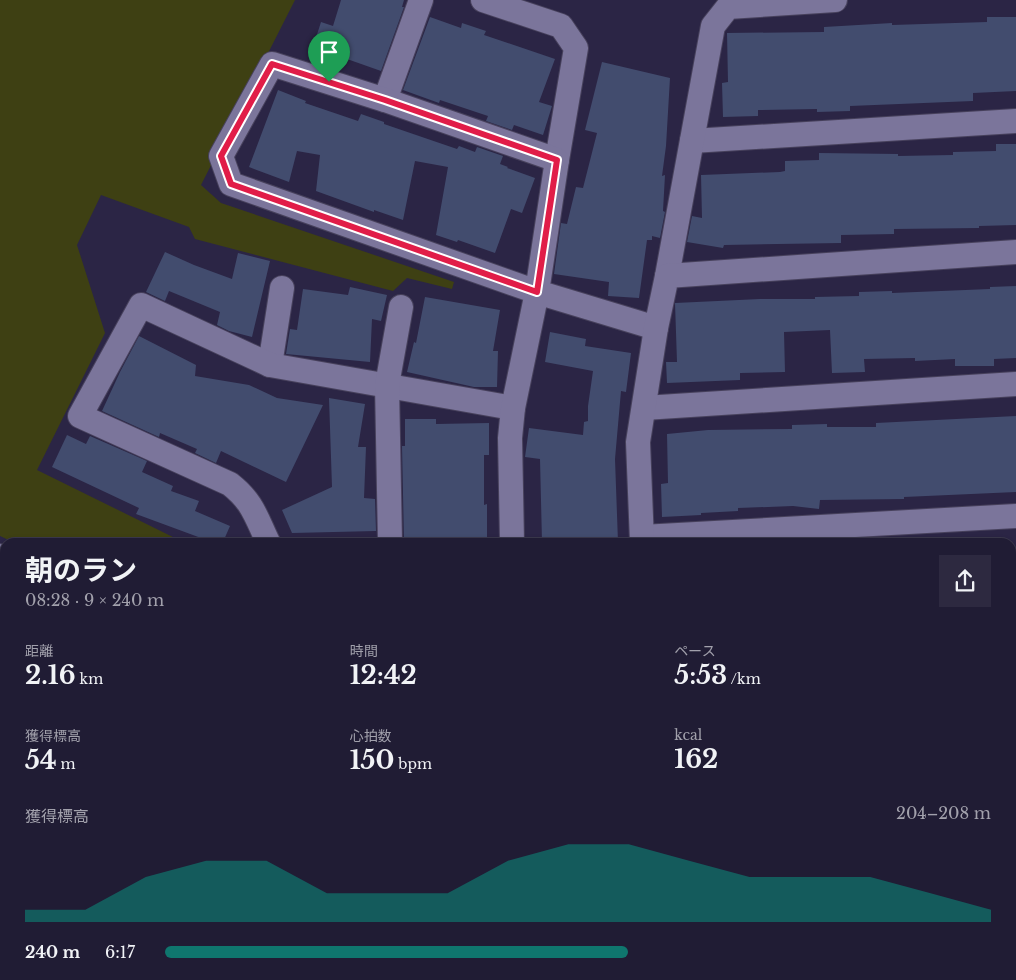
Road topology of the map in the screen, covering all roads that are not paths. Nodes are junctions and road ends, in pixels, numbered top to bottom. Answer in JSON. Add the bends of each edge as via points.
{"nodes":[{"id":1,"x":421,"y":0,"type":"edge"},
{"id":2,"x":483,"y":0,"type":"edge"},
{"id":3,"x":835,"y":0,"type":"edge"},
{"id":4,"x":385,"y":100,"type":"junction"},
{"id":5,"x":1016,"y":121,"type":"edge"},
{"id":6,"x":692,"y":141,"type":"junction"},
{"id":7,"x":557,"y":160,"type":"junction"},
{"id":8,"x":1016,"y":252,"type":"edge"},
{"id":9,"x":667,"y":276,"type":"junction"},
{"id":10,"x":282,"y":288,"type":"dead end"},
{"id":11,"x":537,"y":292,"type":"junction"},
{"id":12,"x":401,"y":307,"type":"dead end"},
{"id":13,"x":656,"y":328,"type":"junction"},
{"id":14,"x":270,"y":365,"type":"junction"},
{"id":15,"x":1016,"y":384,"type":"edge"},
{"id":16,"x":387,"y":385,"type":"junction"},
{"id":17,"x":513,"y":408,"type":"junction"},
{"id":18,"x":644,"y":408,"type":"junction"},
{"id":19,"x":1016,"y":516,"type":"edge"},
{"id":20,"x":266,"y":538,"type":"edge"},
{"id":21,"x":390,"y":538,"type":"edge"},
{"id":22,"x":512,"y":538,"type":"edge"},
{"id":23,"x":642,"y":538,"type":"edge"},
{"id":24,"x":673,"y":538,"type":"edge"}],
"edges":[{"from":1,"to":4,"type":"street"},
{"from":2,"to":7,"type":"street","via":[[561,26],[576,48]]},
{"from":3,"to":6,"type":"street","via":[[728,7],[713,26]]},
{"from":4,"to":7,"type":"street"},
{"from":4,"to":11,"type":"street","via":[[272,64],[221,156],[231,184]]},
{"from":5,"to":6,"type":"street"},
{"from":6,"to":9,"type":"street"},
{"from":7,"to":11,"type":"street"},
{"from":8,"to":9,"type":"street"},
{"from":9,"to":13,"type":"street"},
{"from":10,"to":14,"type":"street"},
{"from":11,"to":13,"type":"street"},
{"from":11,"to":17,"type":"street"},
{"from":12,"to":16,"type":"street"},
{"from":13,"to":18,"type":"street"},
{"from":14,"to":16,"type":"street"},
{"from":14,"to":20,"type":"street","via":[[141,304],[80,416],[230,484],[250,504]]},
{"from":15,"to":18,"type":"street"},
{"from":16,"to":17,"type":"street"},
{"from":16,"to":21,"type":"street"},
{"from":17,"to":22,"type":"street","via":[[510,438]]},
{"from":18,"to":23,"type":"street","via":[[638,442]]},
{"from":19,"to":24,"type":"street"}]}
